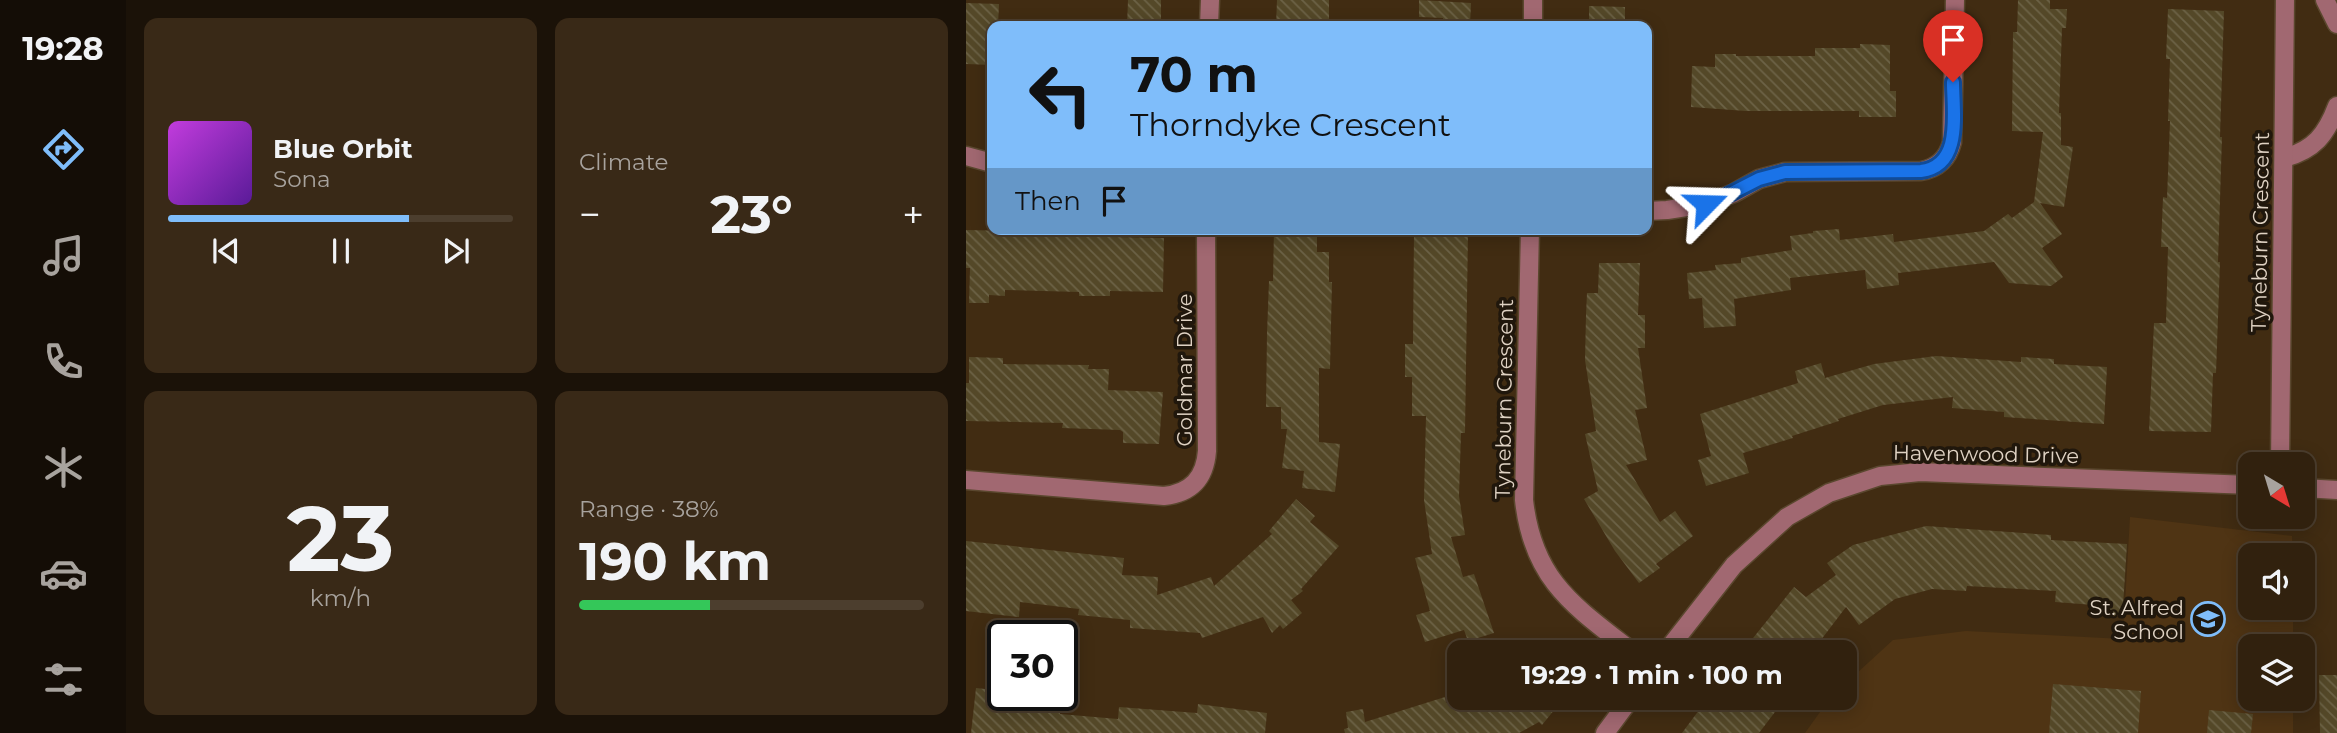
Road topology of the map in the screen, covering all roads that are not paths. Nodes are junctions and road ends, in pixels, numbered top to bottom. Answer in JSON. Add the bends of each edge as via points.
{"nodes":[{"id":1,"x":1210,"y":0,"type":"edge"},
{"id":2,"x":1533,"y":0,"type":"edge"},
{"id":3,"x":1955,"y":0,"type":"edge"},
{"id":4,"x":2285,"y":0,"type":"edge"},
{"id":5,"x":2325,"y":0,"type":"edge"},
{"id":6,"x":1209,"y":21,"type":"edge"},
{"id":7,"x":1533,"y":21,"type":"edge"},
{"id":8,"x":2337,"y":24,"type":"edge"},
{"id":9,"x":2337,"y":106,"type":"edge"},
{"id":10,"x":966,"y":156,"type":"edge"},
{"id":11,"x":2284,"y":158,"type":"junction"},
{"id":12,"x":987,"y":162,"type":"edge"},
{"id":13,"x":1652,"y":211,"type":"edge"},
{"id":14,"x":1206,"y":235,"type":"edge"},
{"id":15,"x":1530,"y":235,"type":"edge"},
{"id":16,"x":2280,"y":452,"type":"edge"},
{"id":17,"x":966,"y":480,"type":"edge"},
{"id":18,"x":2238,"y":485,"type":"edge"},
{"id":19,"x":2315,"y":489,"type":"edge"},
{"id":20,"x":2337,"y":491,"type":"edge"},
{"id":21,"x":1618,"y":640,"type":"edge"},
{"id":22,"x":1675,"y":640,"type":"edge"},
{"id":23,"x":1622,"y":710,"type":"edge"},
{"id":24,"x":1605,"y":733,"type":"edge"}],
"edges":[{"from":1,"to":6,"type":"street"},
{"from":2,"to":7,"type":"street"},
{"from":3,"to":13,"type":"street","via":[[1952,142],[1937,166],[1921,171],[1785,172],[1706,204]]},
{"from":4,"to":11,"type":"street","name":"Tyneburn Crescent"},
{"from":5,"to":8,"type":"street"},
{"from":9,"to":11,"type":"street","via":[[2309,149]]},
{"from":10,"to":12,"type":"street"},
{"from":11,"to":16,"type":"street","name":"Tyneburn Crescent"},
{"from":14,"to":17,"type":"street","name":"Goldmar Drive","via":[[1208,452],[1196,482],[1185,491],[1164,496]]},
{"from":15,"to":21,"type":"street","name":"Tyneburn Crescent","via":[[1524,500],[1530,536],[1544,569],[1566,598]]},
{"from":18,"to":22,"type":"street","name":"Havenwood Drive","via":[[1920,472],[1880,476],[1829,494],[1787,517],[1734,565]]},
{"from":19,"to":20,"type":"street"},
{"from":23,"to":24,"type":"street"}]}
